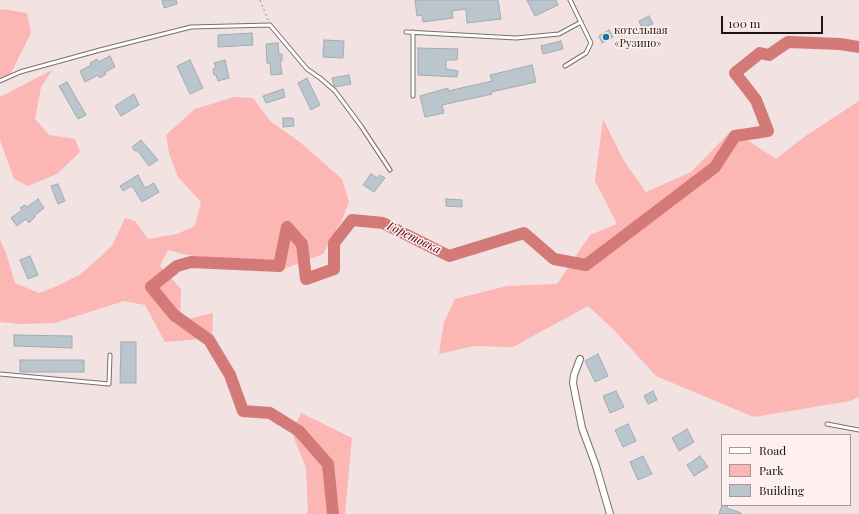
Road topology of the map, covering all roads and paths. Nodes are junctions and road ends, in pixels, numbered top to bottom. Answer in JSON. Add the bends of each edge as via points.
{"nodes":[{"id":1,"x":260,"y":0,"type":"edge"},
{"id":2,"x":570,"y":0,"type":"edge"},
{"id":3,"x":581,"y":22,"type":"junction"},
{"id":4,"x":270,"y":25,"type":"junction"},
{"id":5,"x":406,"y":32,"type":"dead end"},
{"id":6,"x":413,"y":32,"type":"junction"},
{"id":7,"x":565,"y":66,"type":"dead end"},
{"id":8,"x":0,"y":81,"type":"edge"},
{"id":9,"x":413,"y":96,"type":"dead end"},
{"id":10,"x":390,"y":170,"type":"dead end"},
{"id":11,"x":110,"y":355,"type":"dead end"},
{"id":12,"x":580,"y":359,"type":"dead end"},
{"id":13,"x":0,"y":374,"type":"edge"},
{"id":14,"x":827,"y":424,"type":"dead end"},
{"id":15,"x":859,"y":430,"type":"edge"},
{"id":16,"x":610,"y":514,"type":"edge"}],
"edges":[{"from":1,"to":4,"type":"path"},
{"from":2,"to":3,"type":"lane"},
{"from":3,"to":6,"type":"lane","via":[[559,34],[516,38]]},
{"from":3,"to":7,"type":"lane","via":[[591,43],[586,52]]},
{"from":4,"to":8,"type":"lane","via":[[191,27],[20,72]]},
{"from":4,"to":10,"type":"lane","via":[[307,69],[335,91]]},
{"from":5,"to":6,"type":"lane"},
{"from":6,"to":9,"type":"lane"},
{"from":11,"to":13,"type":"lane","via":[[109,384]]},
{"from":12,"to":16,"type":"street","via":[[573,383],[582,428]]},
{"from":14,"to":15,"type":"lane"}]}
